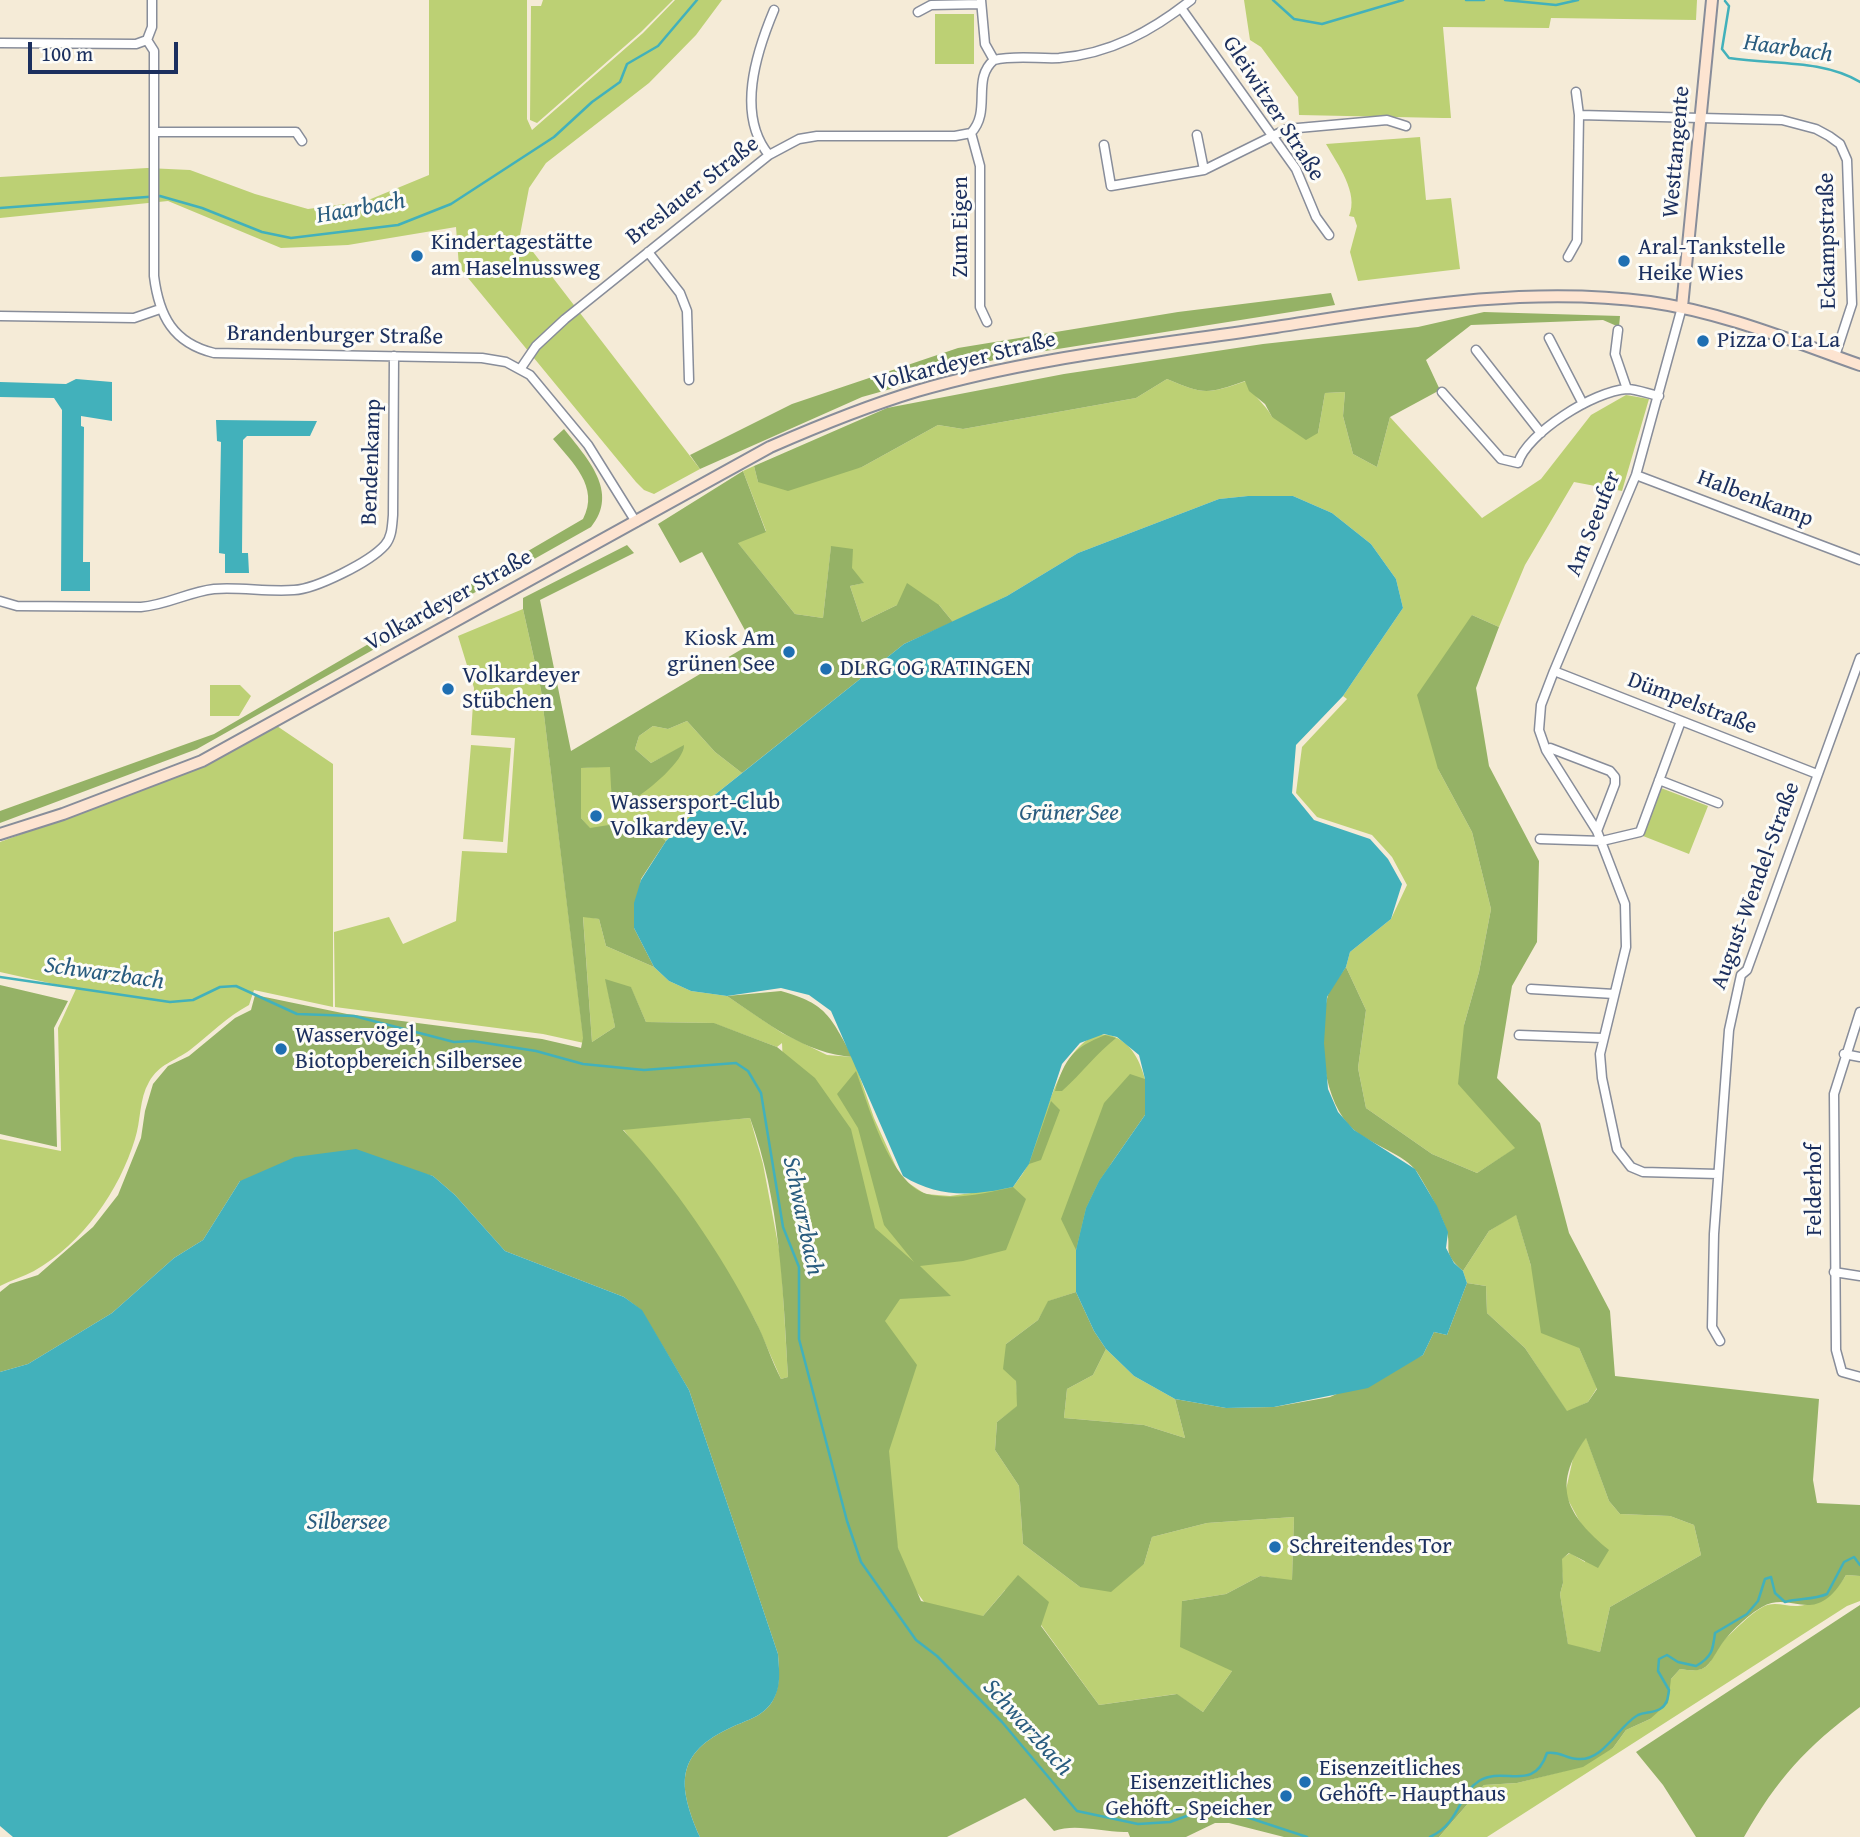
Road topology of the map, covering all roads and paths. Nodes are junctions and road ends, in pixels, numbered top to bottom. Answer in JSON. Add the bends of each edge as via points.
{"nodes":[{"id":1,"x":152,"y":0,"type":"edge"},
{"id":2,"x":1192,"y":0,"type":"edge"},
{"id":3,"x":1712,"y":0,"type":"edge"},
{"id":4,"x":981,"y":2,"type":"edge"},
{"id":5,"x":1181,"y":8,"type":"junction"},
{"id":6,"x":774,"y":10,"type":"dead end"},
{"id":7,"x":918,"y":12,"type":"dead end"},
{"id":8,"x":147,"y":40,"type":"junction"},
{"id":9,"x":0,"y":43,"type":"edge"},
{"id":10,"x":994,"y":60,"type":"junction"},
{"id":11,"x":1576,"y":92,"type":"dead end"},
{"id":12,"x":1580,"y":115,"type":"junction"},
{"id":13,"x":1701,"y":116,"type":"junction"},
{"id":14,"x":1406,"y":125,"type":"dead end"},
{"id":15,"x":155,"y":132,"type":"junction"},
{"id":16,"x":971,"y":133,"type":"junction"},
{"id":17,"x":1272,"y":134,"type":"junction"},
{"id":18,"x":1197,"y":135,"type":"dead end"},
{"id":19,"x":302,"y":141,"type":"dead end"},
{"id":20,"x":1104,"y":145,"type":"dead end"},
{"id":21,"x":769,"y":155,"type":"junction"},
{"id":22,"x":1204,"y":170,"type":"junction"},
{"id":23,"x":1329,"y":234,"type":"dead end"},
{"id":24,"x":648,"y":251,"type":"junction"},
{"id":25,"x":1568,"y":257,"type":"dead end"},
{"id":26,"x":1682,"y":307,"type":"junction"},
{"id":27,"x":160,"y":309,"type":"junction"},
{"id":28,"x":0,"y":316,"type":"edge"},
{"id":29,"x":987,"y":322,"type":"dead end"},
{"id":30,"x":1618,"y":330,"type":"dead end"},
{"id":31,"x":1549,"y":338,"type":"dead end"},
{"id":32,"x":1476,"y":350,"type":"dead end"},
{"id":33,"x":394,"y":356,"type":"junction"},
{"id":34,"x":1835,"y":356,"type":"junction"},
{"id":35,"x":1860,"y":365,"type":"edge"},
{"id":36,"x":521,"y":368,"type":"junction"},
{"id":37,"x":689,"y":380,"type":"dead end"},
{"id":38,"x":1627,"y":389,"type":"junction"},
{"id":39,"x":1442,"y":392,"type":"dead end"},
{"id":40,"x":1659,"y":396,"type":"junction"},
{"id":41,"x":1583,"y":404,"type":"junction"},
{"id":42,"x":1541,"y":433,"type":"junction"},
{"id":43,"x":1636,"y":475,"type":"junction"},
{"id":44,"x":636,"y":522,"type":"junction"},
{"id":45,"x":1860,"y":560,"type":"edge"},
{"id":46,"x":0,"y":601,"type":"edge"},
{"id":47,"x":1860,"y":658,"type":"edge"},
{"id":48,"x":1553,"y":671,"type":"junction"},
{"id":49,"x":1681,"y":721,"type":"junction"},
{"id":50,"x":1546,"y":750,"type":"junction"},
{"id":51,"x":1817,"y":774,"type":"junction"},
{"id":52,"x":1659,"y":780,"type":"junction"},
{"id":53,"x":1718,"y":803,"type":"dead end"},
{"id":54,"x":1597,"y":831,"type":"junction"},
{"id":55,"x":0,"y":834,"type":"edge"},
{"id":56,"x":1540,"y":839,"type":"dead end"},
{"id":57,"x":1602,"y":841,"type":"junction"},
{"id":58,"x":1531,"y":989,"type":"dead end"},
{"id":59,"x":1614,"y":995,"type":"junction"},
{"id":60,"x":1860,"y":1012,"type":"edge"},
{"id":61,"x":1519,"y":1035,"type":"dead end"},
{"id":62,"x":1602,"y":1038,"type":"junction"},
{"id":63,"x":1844,"y":1054,"type":"junction"},
{"id":64,"x":1860,"y":1056,"type":"edge"},
{"id":65,"x":1718,"y":1174,"type":"junction"},
{"id":66,"x":1834,"y":1272,"type":"junction"},
{"id":67,"x":1860,"y":1276,"type":"edge"},
{"id":68,"x":1720,"y":1341,"type":"dead end"},
{"id":69,"x":1860,"y":1377,"type":"edge"}],
"edges":[{"from":1,"to":8,"type":"street","name":"Brandenburger Straße"},
{"from":2,"to":5,"type":"street"},
{"from":3,"to":13,"type":"main road","name":"Westtangente"},
{"from":4,"to":7,"type":"street","via":[[931,5]]},
{"from":4,"to":10,"type":"street","via":[[985,44]]},
{"from":5,"to":10,"type":"street","via":[[1109,50],[1059,58]]},
{"from":5,"to":17,"type":"street","name":"Gleiwitzer Straße"},
{"from":6,"to":21,"type":"street","via":[[754,68],[753,125]]},
{"from":8,"to":9,"type":"street","via":[[136,44]]},
{"from":8,"to":15,"type":"street","name":"Brandenburger Straße","via":[[155,51]]},
{"from":10,"to":16,"type":"street","via":[[984,71],[982,117]]},
{"from":11,"to":12,"type":"street"},
{"from":12,"to":13,"type":"street","name":"Eckampstraße"},
{"from":12,"to":25,"type":"street","via":[[1577,241]]},
{"from":13,"to":26,"type":"main road","name":"Westtangente"},
{"from":13,"to":34,"type":"street","name":"Eckampstraße","via":[[1782,120],[1816,129],[1840,144],[1847,160],[1852,304]]},
{"from":14,"to":17,"type":"street","via":[[1387,120]]},
{"from":15,"to":19,"type":"street","via":[[296,132]]},
{"from":15,"to":27,"type":"street","name":"Brandenburger Straße","via":[[154,276]]},
{"from":16,"to":21,"type":"street","name":"Breslauer Straße","via":[[817,136],[799,139]]},
{"from":16,"to":29,"type":"street","name":"Zum Eigen","via":[[980,166],[980,307]]},
{"from":17,"to":22,"type":"street"},
{"from":17,"to":23,"type":"street","name":"Gleiwitzer Straße","via":[[1296,169],[1316,217]]},
{"from":18,"to":22,"type":"street"},
{"from":20,"to":22,"type":"street","via":[[1111,186]]},
{"from":21,"to":24,"type":"street","name":"Breslauer Straße"},
{"from":24,"to":36,"type":"street","name":"Breslauer Straße","via":[[565,319],[536,346]]},
{"from":24,"to":37,"type":"street","via":[[680,293],[687,311]]},
{"from":26,"to":34,"type":"main road","name":"Volkardeyer Straße"},
{"from":26,"to":40,"type":"street","name":"Am Seeufer"},
{"from":26,"to":44,"type":"main road","name":"Volkardeyer Straße","via":[[1566,296],[1468,300],[1002,370],[918,391],[818,426],[770,447]]},
{"from":27,"to":28,"type":"street","via":[[134,318]]},
{"from":27,"to":33,"type":"street","name":"Brandenburger Straße","via":[[184,341],[214,353]]},
{"from":30,"to":38,"type":"street","via":[[1615,354]]},
{"from":31,"to":41,"type":"street"},
{"from":32,"to":42,"type":"street"},
{"from":33,"to":36,"type":"street","name":"Brandenburger Straße","via":[[482,358]]},
{"from":33,"to":46,"type":"street","name":"Bendenkamp","via":[[393,515],[389,538],[376,553],[322,583],[296,590],[216,589],[141,607],[17,606]]},
{"from":34,"to":35,"type":"main road","name":"Volkardeyer Straße"},
{"from":36,"to":44,"type":"street","via":[[588,445]]},
{"from":38,"to":40,"type":"street"},
{"from":38,"to":41,"type":"street"},
{"from":39,"to":42,"type":"street","via":[[1501,459],[1518,463],[1522,449]]},
{"from":40,"to":43,"type":"street","name":"Am Seeufer"},
{"from":41,"to":42,"type":"street"},
{"from":43,"to":45,"type":"street","name":"Halbenkamp"},
{"from":43,"to":48,"type":"street","name":"Am Seeufer"},
{"from":44,"to":55,"type":"main road","name":"Volkardeyer Straße","via":[[202,761]]},
{"from":47,"to":51,"type":"street","name":"August-Wendel-Straße"},
{"from":48,"to":49,"type":"street","name":"Dümpelstraße"},
{"from":48,"to":50,"type":"street","name":"Am Seeufer","via":[[1539,718]]},
{"from":49,"to":51,"type":"street","name":"Dümpelstraße"},
{"from":49,"to":52,"type":"street"},
{"from":50,"to":54,"type":"street","name":"Am Seeufer"},
{"from":50,"to":54,"type":"street","via":[[1610,771],[1615,777]]},
{"from":51,"to":65,"type":"street","name":"August-Wendel-Straße","via":[[1747,970],[1741,975],[1729,1030]]},
{"from":52,"to":53,"type":"street"},
{"from":52,"to":57,"type":"street","via":[[1640,832]]},
{"from":54,"to":57,"type":"street","name":"Am Seeufer"},
{"from":56,"to":57,"type":"street"},
{"from":57,"to":59,"type":"street","name":"Am Seeufer","via":[[1627,917],[1626,947]]},
{"from":58,"to":59,"type":"street"},
{"from":59,"to":62,"type":"street","name":"Am Seeufer"},
{"from":60,"to":63,"type":"street","name":"Felderhof"},
{"from":61,"to":62,"type":"street"},
{"from":62,"to":65,"type":"street","name":"Am Seeufer","via":[[1602,1078],[1623,1159],[1643,1172]]},
{"from":63,"to":64,"type":"street"},
{"from":63,"to":66,"type":"street","name":"Felderhof","via":[[1833,1101]]},
{"from":65,"to":68,"type":"street","name":"August-Wendel-Straße","via":[[1712,1327]]},
{"from":66,"to":67,"type":"street"},
{"from":66,"to":69,"type":"street","name":"Felderhof","via":[[1836,1350],[1842,1372]]}]}
